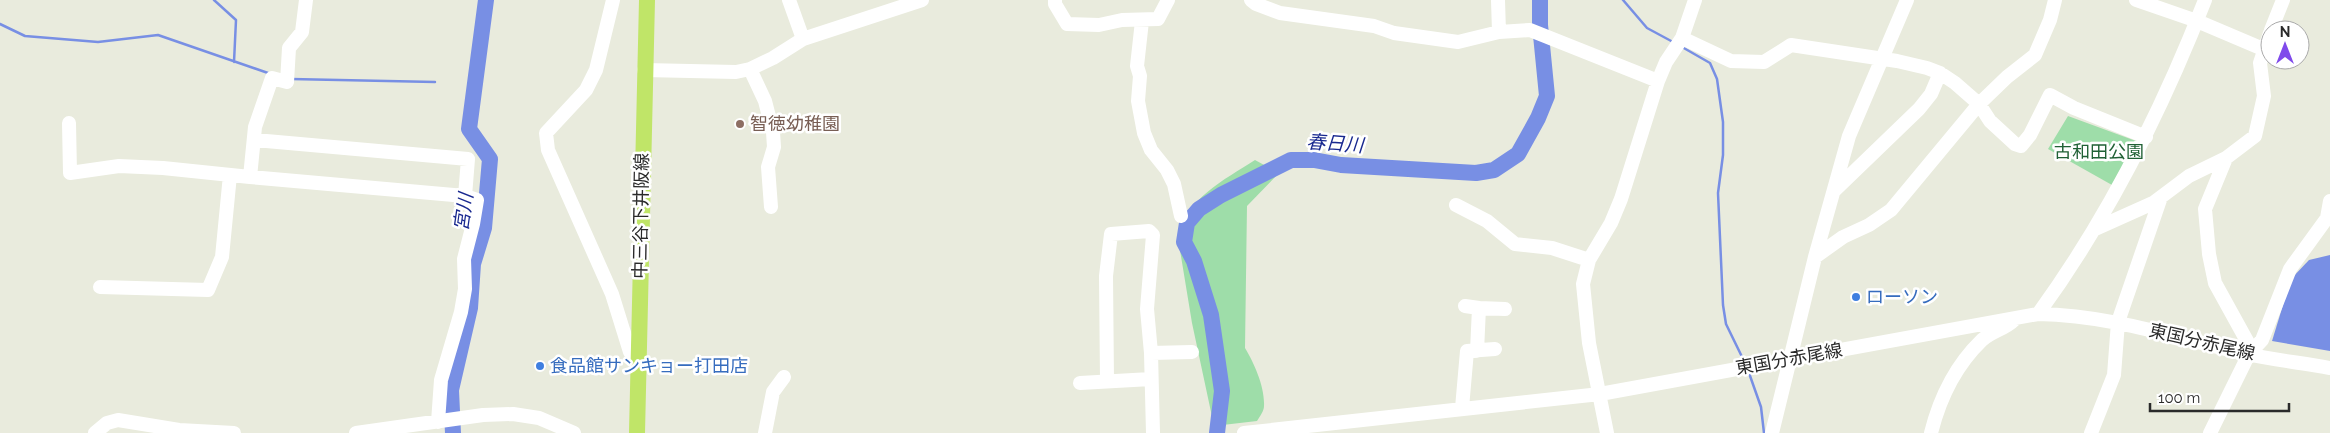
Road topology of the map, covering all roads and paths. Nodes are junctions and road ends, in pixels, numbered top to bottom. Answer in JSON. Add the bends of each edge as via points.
{"nodes":[{"id":1,"x":306,"y":0,"type":"edge"},
{"id":2,"x":613,"y":0,"type":"edge"},
{"id":3,"x":647,"y":0,"type":"edge"},
{"id":4,"x":789,"y":0,"type":"edge"},
{"id":5,"x":922,"y":0,"type":"edge"},
{"id":6,"x":1055,"y":0,"type":"edge"},
{"id":7,"x":1168,"y":0,"type":"edge"},
{"id":8,"x":1251,"y":0,"type":"edge"},
{"id":9,"x":1498,"y":0,"type":"edge"},
{"id":10,"x":1694,"y":0,"type":"edge"},
{"id":11,"x":1907,"y":0,"type":"edge"},
{"id":12,"x":2055,"y":0,"type":"edge"},
{"id":13,"x":2136,"y":0,"type":"edge"},
{"id":14,"x":2205,"y":0,"type":"edge"},
{"id":15,"x":2283,"y":0,"type":"edge"},
{"id":16,"x":1142,"y":20,"type":"junction"},
{"id":17,"x":2197,"y":20,"type":"junction"},
{"id":18,"x":2275,"y":20,"type":"edge"},
{"id":19,"x":1499,"y":32,"type":"junction"},
{"id":20,"x":1682,"y":38,"type":"junction"},
{"id":21,"x":803,"y":39,"type":"junction"},
{"id":22,"x":2260,"y":48,"type":"edge"},
{"id":23,"x":1881,"y":58,"type":"junction"},
{"id":24,"x":750,"y":69,"type":"junction"},
{"id":25,"x":644,"y":70,"type":"junction"},
{"id":26,"x":2261,"y":70,"type":"edge"},
{"id":27,"x":1940,"y":73,"type":"junction"},
{"id":28,"x":1658,"y":81,"type":"junction"},
{"id":29,"x":1980,"y":104,"type":"junction"},
{"id":30,"x":69,"y":123,"type":"dead end"},
{"id":31,"x":2146,"y":137,"type":"junction"},
{"id":32,"x":255,"y":140,"type":"junction"},
{"id":33,"x":2226,"y":158,"type":"junction"},
{"id":34,"x":230,"y":175,"type":"junction"},
{"id":35,"x":250,"y":178,"type":"junction"},
{"id":36,"x":1834,"y":191,"type":"junction"},
{"id":37,"x":465,"y":196,"type":"junction"},
{"id":38,"x":2161,"y":197,"type":"junction"},
{"id":39,"x":2330,"y":201,"type":"edge"},
{"id":40,"x":1456,"y":205,"type":"dead end"},
{"id":41,"x":771,"y":207,"type":"dead end"},
{"id":42,"x":1181,"y":216,"type":"dead end"},
{"id":43,"x":2095,"y":229,"type":"junction"},
{"id":44,"x":1815,"y":257,"type":"junction"},
{"id":45,"x":1589,"y":260,"type":"junction"},
{"id":46,"x":100,"y":287,"type":"dead end"},
{"id":47,"x":1464,"y":306,"type":"dead end"},
{"id":48,"x":1479,"y":308,"type":"junction"},
{"id":49,"x":1505,"y":309,"type":"dead end"},
{"id":50,"x":2038,"y":314,"type":"junction"},
{"id":51,"x":2017,"y":317,"type":"junction"},
{"id":52,"x":2118,"y":322,"type":"junction"},
{"id":53,"x":1495,"y":349,"type":"dead end"},
{"id":54,"x":1477,"y":351,"type":"junction"},
{"id":55,"x":1192,"y":352,"type":"dead end"},
{"id":56,"x":1151,"y":353,"type":"junction"},
{"id":57,"x":2250,"y":354,"type":"junction"},
{"id":58,"x":638,"y":357,"type":"junction"},
{"id":59,"x":1791,"y":359,"type":"junction"},
{"id":60,"x":2330,"y":368,"type":"edge"},
{"id":61,"x":784,"y":377,"type":"dead end"},
{"id":62,"x":1151,"y":379,"type":"junction"},
{"id":63,"x":1107,"y":382,"type":"junction"},
{"id":64,"x":1080,"y":383,"type":"dead end"},
{"id":65,"x":1600,"y":394,"type":"junction"},
{"id":66,"x":1462,"y":408,"type":"junction"},
{"id":67,"x":442,"y":421,"type":"junction"},
{"id":68,"x":95,"y":433,"type":"edge"},
{"id":69,"x":234,"y":433,"type":"edge"},
{"id":70,"x":356,"y":433,"type":"edge"},
{"id":71,"x":574,"y":433,"type":"edge"},
{"id":72,"x":637,"y":433,"type":"edge"},
{"id":73,"x":765,"y":433,"type":"edge"},
{"id":74,"x":1153,"y":433,"type":"edge"},
{"id":75,"x":1244,"y":433,"type":"edge"},
{"id":76,"x":1607,"y":433,"type":"edge"},
{"id":77,"x":1772,"y":433,"type":"edge"},
{"id":78,"x":1931,"y":433,"type":"edge"},
{"id":79,"x":2091,"y":433,"type":"edge"},
{"id":80,"x":2210,"y":433,"type":"edge"}],
"edges":[{"from":1,"to":32,"type":"street","via":[[302,32],[289,48],[287,82],[272,78],[255,128]]},
{"from":2,"to":58,"type":"street","via":[[596,70],[586,90],[546,133],[548,150],[612,294],[630,352]]},
{"from":3,"to":25,"type":"main road","name":"中三谷下井阪線"},
{"from":4,"to":21,"type":"street"},
{"from":5,"to":21,"type":"street"},
{"from":6,"to":16,"type":"street","via":[[1067,24],[1099,25]]},
{"from":7,"to":16,"type":"street","via":[[1158,19]]},
{"from":8,"to":19,"type":"street","via":[[1280,13],[1458,42]]},
{"from":9,"to":19,"type":"street"},
{"from":10,"to":20,"type":"street"},
{"from":11,"to":23,"type":"street"},
{"from":12,"to":29,"type":"street","via":[[2035,55]]},
{"from":13,"to":17,"type":"street"},
{"from":14,"to":17,"type":"street"},
{"from":15,"to":18,"type":"street"},
{"from":16,"to":42,"type":"street","via":[[1137,66],[1140,76],[1139,110],[1151,150],[1174,184]]},
{"from":17,"to":22,"type":"street"},
{"from":17,"to":31,"type":"street"},
{"from":19,"to":28,"type":"street","via":[[1530,30]]},
{"from":20,"to":23,"type":"street","via":[[1731,61],[1764,62],[1791,45]]},
{"from":20,"to":28,"type":"street"},
{"from":21,"to":24,"type":"street"},
{"from":23,"to":27,"type":"street"},
{"from":23,"to":36,"type":"street","via":[[1849,136]]},
{"from":24,"to":25,"type":"street","via":[[736,72]]},
{"from":24,"to":41,"type":"street","via":[[765,101],[773,132],[774,147],[768,167]]},
{"from":25,"to":58,"type":"main road","name":"中三谷下井阪線"},
{"from":26,"to":33,"type":"street","via":[[2264,96],[2255,136]]},
{"from":27,"to":29,"type":"street"},
{"from":27,"to":36,"type":"street","via":[[1919,109]]},
{"from":28,"to":45,"type":"street","via":[[1621,199]]},
{"from":29,"to":31,"type":"street","via":[[1990,121],[2021,146],[2050,95]]},
{"from":29,"to":44,"type":"street","via":[[1891,210]]},
{"from":30,"to":34,"type":"street","via":[[70,173],[119,166]]},
{"from":31,"to":43,"type":"street"},
{"from":32,"to":35,"type":"street"},
{"from":32,"to":37,"type":"street","via":[[468,159]]},
{"from":33,"to":38,"type":"street","via":[[2190,176]]},
{"from":33,"to":57,"type":"street","via":[[2206,209],[2210,254],[2215,283],[2247,341]]},
{"from":34,"to":35,"type":"street"},
{"from":34,"to":46,"type":"street","via":[[222,257],[208,290]]},
{"from":35,"to":37,"type":"street"},
{"from":36,"to":44,"type":"street"},
{"from":37,"to":67,"type":"street","via":[[477,200],[464,259],[461,312],[441,380]]},
{"from":38,"to":43,"type":"street"},
{"from":38,"to":52,"type":"street"},
{"from":39,"to":57,"type":"street","via":[[2327,218],[2290,268],[2262,340]]},
{"from":40,"to":45,"type":"street","via":[[1488,221],[1515,244],[1552,248]]},
{"from":43,"to":50,"type":"street"},
{"from":44,"to":59,"type":"street"},
{"from":45,"to":65,"type":"street","via":[[1583,284],[1589,343]]},
{"from":47,"to":48,"type":"street"},
{"from":48,"to":49,"type":"street"},
{"from":48,"to":54,"type":"street"},
{"from":50,"to":51,"type":"street","name":"東国分赤尾線"},
{"from":50,"to":52,"type":"street","name":"東国分赤尾線","via":[[2074,314]]},
{"from":51,"to":59,"type":"street","name":"東国分赤尾線"},
{"from":51,"to":78,"type":"street","via":[[2008,326],[1984,338],[1962,361],[1937,407]]},
{"from":52,"to":57,"type":"street","name":"東国分赤尾線"},
{"from":52,"to":79,"type":"street","via":[[2114,375]]},
{"from":53,"to":54,"type":"street"},
{"from":54,"to":66,"type":"street","via":[[1467,351]]},
{"from":55,"to":56,"type":"street"},
{"from":56,"to":62,"type":"street"},
{"from":56,"to":63,"type":"street","via":[[1147,309],[1153,235],[1149,231],[1111,234],[1106,276]]},
{"from":57,"to":60,"type":"street","name":"東国分赤尾線"},
{"from":57,"to":80,"type":"street"},
{"from":58,"to":72,"type":"main road","name":"中三谷下井阪線"},
{"from":59,"to":65,"type":"street","name":"東国分赤尾線"},
{"from":59,"to":77,"type":"street"},
{"from":61,"to":73,"type":"street","via":[[773,392]]},
{"from":62,"to":63,"type":"street"},
{"from":62,"to":74,"type":"street"},
{"from":63,"to":64,"type":"street"},
{"from":65,"to":66,"type":"street","name":"東国分赤尾線"},
{"from":65,"to":76,"type":"street"},
{"from":66,"to":75,"type":"street","name":"東国分赤尾線"},
{"from":67,"to":70,"type":"street"},
{"from":67,"to":71,"type":"street","via":[[513,414],[539,418]]},
{"from":68,"to":69,"type":"street","via":[[107,423],[118,420],[179,430]]}]}
